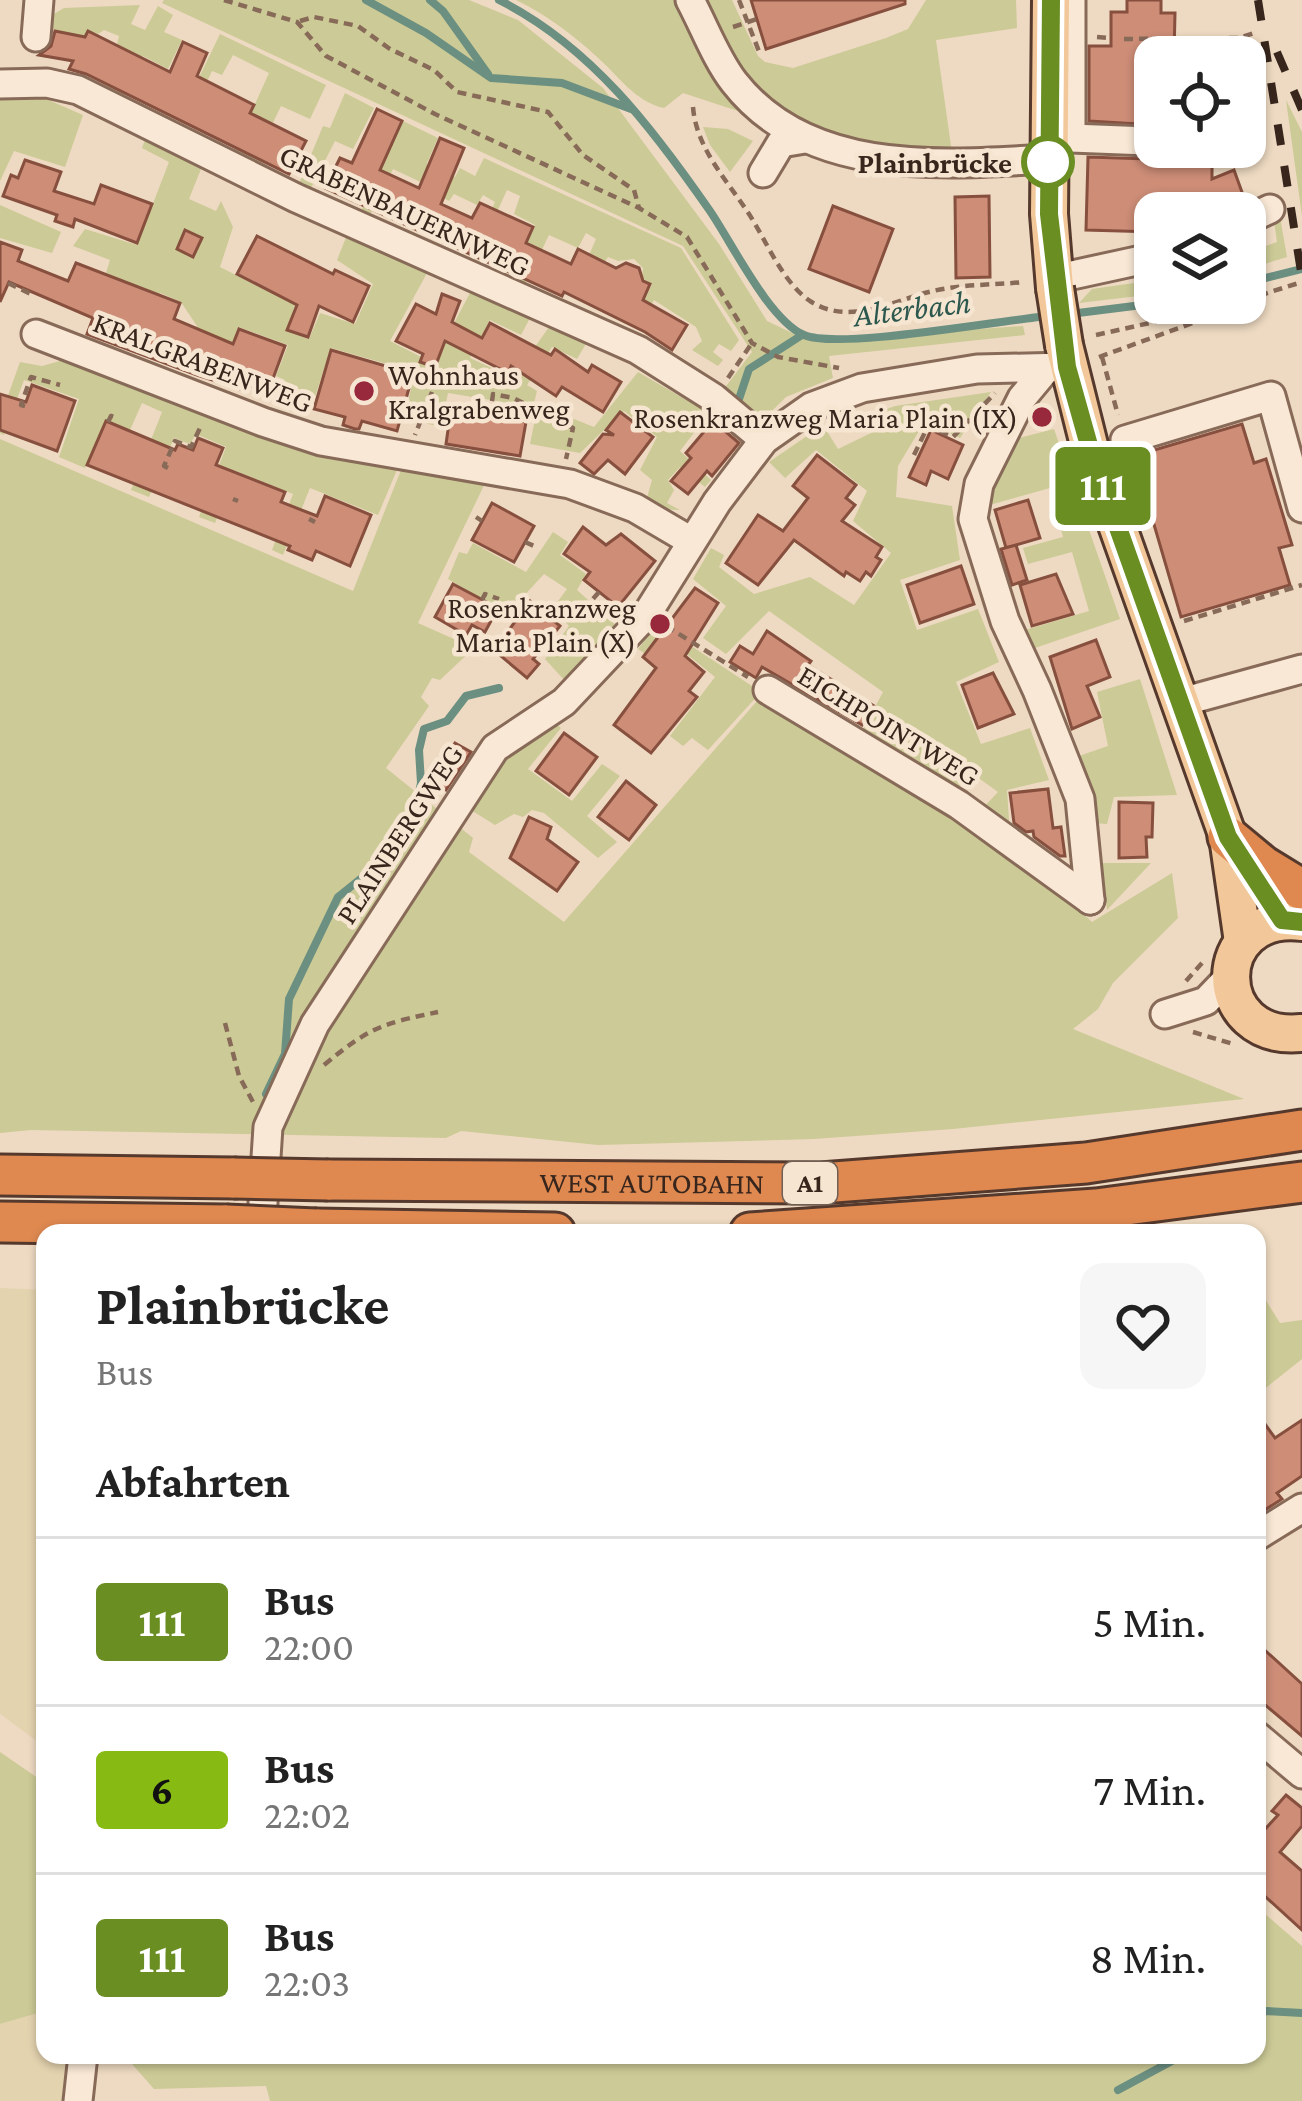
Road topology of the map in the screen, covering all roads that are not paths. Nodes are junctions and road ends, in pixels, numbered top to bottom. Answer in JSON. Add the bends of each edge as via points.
{"nodes":[{"id":1,"x":39,"y":0,"type":"edge"},
{"id":2,"x":690,"y":0,"type":"edge"},
{"id":3,"x":1051,"y":0,"type":"edge"},
{"id":4,"x":1071,"y":0,"type":"edge"},
{"id":5,"x":36,"y":38,"type":"dead end"},
{"id":6,"x":0,"y":84,"type":"edge"},
{"id":7,"x":806,"y":139,"type":"junction"},
{"id":8,"x":1134,"y":142,"type":"edge"},
{"id":9,"x":1056,"y":147,"type":"junction"},
{"id":10,"x":763,"y":173,"type":"dead end"},
{"id":11,"x":1134,"y":262,"type":"edge"},
{"id":12,"x":1048,"y":283,"type":"junction"},
{"id":13,"x":36,"y":334,"type":"dead end"},
{"id":14,"x":1075,"y":354,"type":"junction"},
{"id":15,"x":764,"y":440,"type":"junction"},
{"id":16,"x":1126,"y":440,"type":"road end"},
{"id":17,"x":1302,"y":508,"type":"edge"},
{"id":18,"x":692,"y":541,"type":"junction"},
{"id":19,"x":1302,"y":669,"type":"edge"},
{"id":20,"x":768,"y":690,"type":"road end"},
{"id":21,"x":1178,"y":703,"type":"junction"},
{"id":22,"x":1228,"y":837,"type":"junction"},
{"id":23,"x":1295,"y":910,"type":"edge"},
{"id":24,"x":1227,"y":958,"type":"junction"},
{"id":25,"x":1165,"y":1014,"type":"road end"},
{"id":26,"x":1302,"y":1034,"type":"edge"},
{"id":27,"x":1296,"y":1131,"type":"edge"},
{"id":28,"x":0,"y":1174,"type":"edge"},
{"id":29,"x":1302,"y":1182,"type":"edge"},
{"id":30,"x":0,"y":1222,"type":"edge"},
{"id":31,"x":69,"y":1224,"type":"edge"},
{"id":32,"x":244,"y":1224,"type":"edge"},
{"id":33,"x":880,"y":1224,"type":"edge"},
{"id":34,"x":1302,"y":1508,"type":"edge"},
{"id":35,"x":1266,"y":1530,"type":"edge"},
{"id":36,"x":1266,"y":1744,"type":"edge"},
{"id":37,"x":1302,"y":1774,"type":"edge"},
{"id":38,"x":82,"y":2064,"type":"edge"},
{"id":39,"x":78,"y":2101,"type":"edge"}],
"edges":[{"from":1,"to":5,"type":"street"},
{"from":2,"to":7,"type":"street","via":[[734,82]]},
{"from":3,"to":9,"type":"main road"},
{"from":4,"to":9,"type":"street"},
{"from":6,"to":15,"type":"street","name":"GRABENBAUERNWEG","via":[[78,90],[296,198],[638,350]]},
{"from":7,"to":9,"type":"street","via":[[907,162]]},
{"from":7,"to":10,"type":"street","via":[[781,143]]},
{"from":8,"to":9,"type":"street"},
{"from":9,"to":12,"type":"main road"},
{"from":11,"to":12,"type":"street"},
{"from":12,"to":14,"type":"main road","bridge":true},
{"from":13,"to":18,"type":"street","name":"KRALGRABENWEG","via":[[321,440],[574,486]]},
{"from":14,"to":15,"type":"street","name":"PLAINBERGWEG","via":[[862,388],[811,407]]},
{"from":14,"to":20,"type":"street","name":"EICHPOINTWEG","via":[[1022,398],[979,484],[974,519],[1005,621],[1080,799],[1090,900],[959,806]]},
{"from":14,"to":21,"type":"main road","via":[[1090,449]]},
{"from":15,"to":18,"type":"street","name":"PLAINBERGWEG"},
{"from":16,"to":17,"type":"street","via":[[1271,396]]},
{"from":18,"to":32,"type":"street","name":"PLAINBERGWEG","via":[[641,621],[564,702],[495,748],[315,1024],[268,1127]]},
{"from":19,"to":21,"type":"street"},
{"from":21,"to":22,"type":"main road"},
{"from":22,"to":23,"type":"highway","via":[[1263,866]]},
{"from":22,"to":24,"type":"main road"},
{"from":23,"to":24,"type":"main road","via":[[1264,924]]},
{"from":24,"to":25,"type":"street","via":[[1206,1001]]},
{"from":24,"to":26,"type":"main road","via":[[1232,994],[1252,1023]]},
{"from":27,"to":28,"type":"highway","name":"WEST AUTOBAHN","number":"A1","bridge":true,"via":[[1086,1163],[821,1183]]},
{"from":29,"to":33,"type":"highway","name":"WEST AUTOBAHN","number":"A1","via":[[1096,1209]]},
{"from":30,"to":31,"type":"highway","name":"WEST AUTOBAHN"},
{"from":34,"to":35,"type":"street"},
{"from":36,"to":37,"type":"street"},
{"from":38,"to":39,"type":"street"}]}
